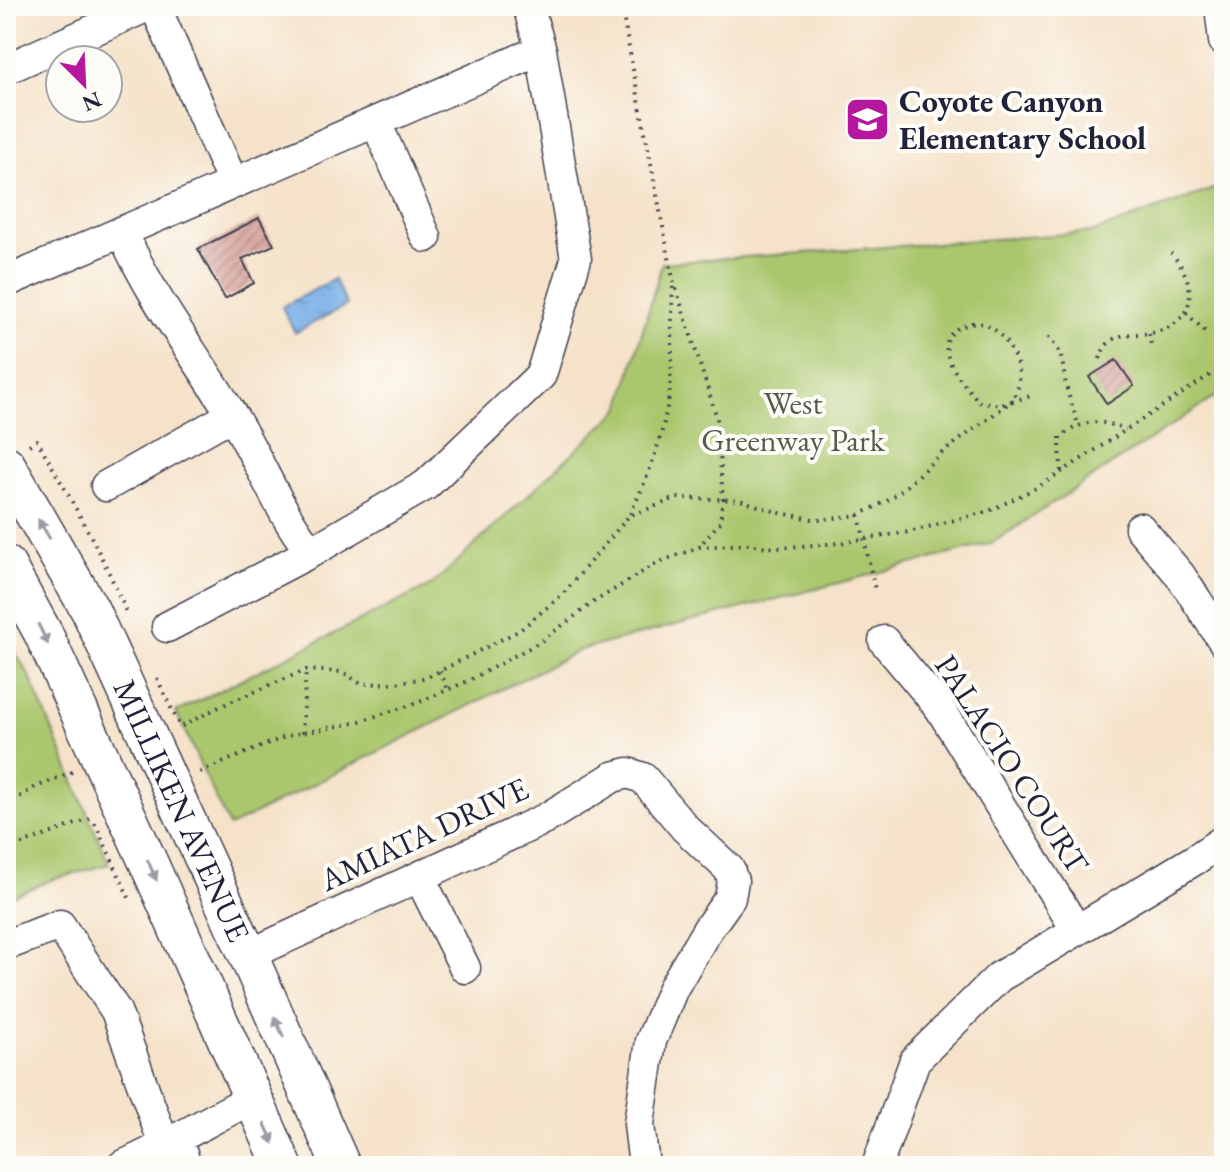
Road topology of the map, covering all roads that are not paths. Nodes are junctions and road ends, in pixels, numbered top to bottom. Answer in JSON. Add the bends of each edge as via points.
{"nodes":[{"id":1,"x":528,"y":6,"type":"edge"},
{"id":2,"x":1220,"y":6,"type":"edge"},
{"id":3,"x":141,"y":8,"type":"edge"},
{"id":4,"x":1224,"y":41,"type":"edge"},
{"id":5,"x":541,"y":50,"type":"junction"},
{"id":6,"x":6,"y":69,"type":"edge"},
{"id":7,"x":376,"y":122,"type":"junction"},
{"id":8,"x":233,"y":183,"type":"junction"},
{"id":9,"x":122,"y":231,"type":"junction"},
{"id":10,"x":426,"y":237,"type":"dead end"},
{"id":11,"x":6,"y":282,"type":"edge"},
{"id":12,"x":232,"y":415,"type":"junction"},
{"id":13,"x":6,"y":465,"type":"edge"},
{"id":14,"x":106,"y":486,"type":"dead end"},
{"id":15,"x":1140,"y":528,"type":"dead end"},
{"id":16,"x":311,"y":552,"type":"junction"},
{"id":17,"x":6,"y":565,"type":"edge"},
{"id":18,"x":167,"y":627,"type":"dead end"},
{"id":19,"x":884,"y":641,"type":"dead end"},
{"id":20,"x":1224,"y":642,"type":"edge"},
{"id":21,"x":1224,"y":840,"type":"edge"},
{"id":22,"x":420,"y":878,"type":"junction"},
{"id":23,"x":1076,"y":929,"type":"junction"},
{"id":24,"x":6,"y":945,"type":"edge"},
{"id":25,"x":248,"y":955,"type":"junction"},
{"id":26,"x":465,"y":968,"type":"dead end"},
{"id":27,"x":253,"y":1098,"type":"junction"},
{"id":28,"x":175,"y":1156,"type":"edge"},
{"id":29,"x":122,"y":1166,"type":"edge"},
{"id":30,"x":283,"y":1166,"type":"edge"},
{"id":31,"x":341,"y":1166,"type":"edge"},
{"id":32,"x":644,"y":1166,"type":"edge"},
{"id":33,"x":877,"y":1166,"type":"edge"}],
"edges":[{"from":1,"to":5,"type":"street"},
{"from":2,"to":4,"type":"street"},
{"from":3,"to":6,"type":"street"},
{"from":3,"to":8,"type":"street"},
{"from":5,"to":7,"type":"street"},
{"from":5,"to":16,"type":"street","via":[[576,259],[541,375],[426,485]]},
{"from":7,"to":8,"type":"street"},
{"from":7,"to":10,"type":"street"},
{"from":8,"to":9,"type":"street"},
{"from":9,"to":11,"type":"street"},
{"from":9,"to":12,"type":"street","via":[[136,266]]},
{"from":12,"to":14,"type":"street"},
{"from":12,"to":16,"type":"street","via":[[294,531]]},
{"from":25,"to":13,"type":"main road","name":"MILLIKEN AVENUE","one_way":true,"via":[[90,610]]},
{"from":15,"to":20,"type":"street","via":[[1180,575]]},
{"from":16,"to":18,"type":"street"},
{"from":17,"to":27,"type":"main road","name":"MILLIKEN AVENUE","one_way":true,"via":[[43,633]]},
{"from":19,"to":23,"type":"street","name":"PALACIO COURT","via":[[940,708]]},
{"from":21,"to":23,"type":"street"},
{"from":22,"to":25,"type":"street","name":"AMIATA DRIVE"},
{"from":22,"to":26,"type":"street"},
{"from":22,"to":32,"type":"street","name":"AMIATA DRIVE","via":[[628,773],[643,778],[729,869],[730,898],[673,988],[651,1041],[639,1124]]},
{"from":23,"to":33,"type":"street","via":[[999,977],[915,1060]]},
{"from":24,"to":28,"type":"street","via":[[60,925],[116,1011]]},
{"from":31,"to":25,"type":"main road","name":"MILLIKEN AVENUE","one_way":true},
{"from":27,"to":28,"type":"street","via":[[206,1121]]},
{"from":27,"to":30,"type":"main road","name":"MILLIKEN AVENUE","one_way":true},
{"from":28,"to":29,"type":"street"}]}
